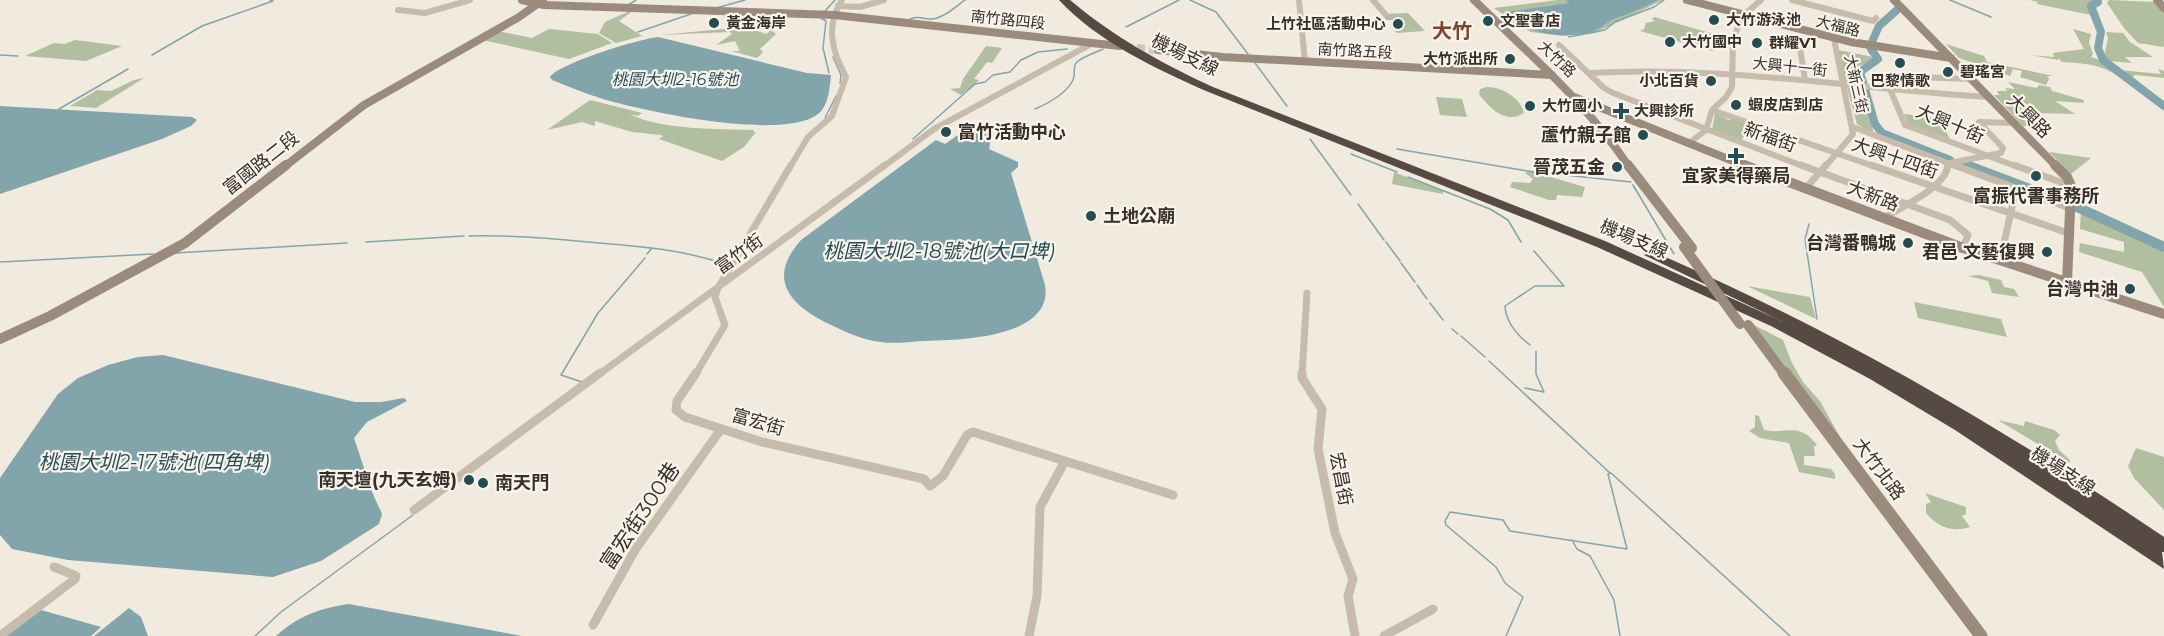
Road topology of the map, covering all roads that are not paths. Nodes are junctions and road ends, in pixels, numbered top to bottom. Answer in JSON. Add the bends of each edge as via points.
{"nodes":[{"id":1,"x":448,"y":0,"type":"edge"},
{"id":2,"x":470,"y":0,"type":"edge"},
{"id":3,"x":522,"y":0,"type":"edge"},
{"id":4,"x":842,"y":0,"type":"edge"},
{"id":5,"x":884,"y":0,"type":"edge"},
{"id":6,"x":1064,"y":0,"type":"edge"},
{"id":7,"x":1076,"y":0,"type":"edge"},
{"id":8,"x":1299,"y":0,"type":"edge"},
{"id":9,"x":1373,"y":0,"type":"edge"},
{"id":10,"x":1474,"y":0,"type":"edge"},
{"id":11,"x":1761,"y":0,"type":"edge"},
{"id":12,"x":1792,"y":0,"type":"edge"},
{"id":13,"x":1894,"y":0,"type":"edge"},
{"id":14,"x":2158,"y":0,"type":"edge"},
{"id":15,"x":1693,"y":1,"type":"edge"},
{"id":16,"x":538,"y":2,"type":"edge"},
{"id":17,"x":456,"y":5,"type":"junction"},
{"id":18,"x":838,"y":6,"type":"junction"},
{"id":19,"x":2164,"y":8,"type":"edge"},
{"id":20,"x":398,"y":10,"type":"dead end"},
{"id":21,"x":1385,"y":14,"type":"dead end"},
{"id":22,"x":834,"y":15,"type":"junction"},
{"id":23,"x":1744,"y":15,"type":"junction"},
{"id":24,"x":1876,"y":18,"type":"dead end"},
{"id":25,"x":1834,"y":39,"type":"junction"},
{"id":26,"x":1799,"y":41,"type":"dead end"},
{"id":27,"x":1094,"y":43,"type":"junction"},
{"id":28,"x":1559,"y":45,"type":"dead end"},
{"id":29,"x":1120,"y":46,"type":"tunnel mouth"},
{"id":30,"x":1158,"y":50,"type":"tunnel mouth"},
{"id":31,"x":1951,"y":58,"type":"junction"},
{"id":32,"x":1305,"y":62,"type":"junction"},
{"id":33,"x":1590,"y":73,"type":"junction"},
{"id":34,"x":1731,"y":73,"type":"junction"},
{"id":35,"x":1552,"y":75,"type":"junction"},
{"id":36,"x":1971,"y":79,"type":"junction"},
{"id":37,"x":1805,"y":80,"type":"junction"},
{"id":38,"x":1843,"y":85,"type":"junction"},
{"id":39,"x":1890,"y":90,"type":"junction"},
{"id":40,"x":1574,"y":97,"type":"junction"},
{"id":41,"x":1988,"y":97,"type":"junction"},
{"id":42,"x":1712,"y":110,"type":"junction"},
{"id":43,"x":2013,"y":123,"type":"junction"},
{"id":44,"x":1706,"y":130,"type":"junction"},
{"id":45,"x":1853,"y":131,"type":"junction"},
{"id":46,"x":1688,"y":144,"type":"junction"},
{"id":47,"x":1837,"y":154,"type":"junction"},
{"id":48,"x":1988,"y":156,"type":"junction"},
{"id":49,"x":1948,"y":164,"type":"junction"},
{"id":50,"x":1821,"y":172,"type":"junction"},
{"id":51,"x":2071,"y":186,"type":"junction"},
{"id":52,"x":1934,"y":187,"type":"junction"},
{"id":53,"x":1806,"y":188,"type":"junction"},
{"id":54,"x":2016,"y":189,"type":"junction"},
{"id":55,"x":1906,"y":203,"type":"junction"},
{"id":56,"x":2069,"y":208,"type":"junction"},
{"id":57,"x":2011,"y":213,"type":"junction"},
{"id":58,"x":1883,"y":218,"type":"junction"},
{"id":59,"x":2068,"y":233,"type":"junction"},
{"id":60,"x":1963,"y":248,"type":"junction"},
{"id":61,"x":2000,"y":261,"type":"junction"},
{"id":62,"x":2067,"y":283,"type":"junction"},
{"id":63,"x":718,"y":288,"type":"junction"},
{"id":64,"x":1307,"y":293,"type":"dead end"},
{"id":65,"x":2164,"y":314,"type":"edge"},
{"id":66,"x":1744,"y":325,"type":"junction"},
{"id":67,"x":0,"y":337,"type":"edge"},
{"id":68,"x":721,"y":429,"type":"junction"},
{"id":69,"x":1065,"y":461,"type":"junction"},
{"id":70,"x":1173,"y":495,"type":"dead end"},
{"id":71,"x":414,"y":510,"type":"dead end"},
{"id":72,"x":2164,"y":546,"type":"edge"},
{"id":73,"x":2164,"y":562,"type":"edge"},
{"id":74,"x":54,"y":567,"type":"dead end"},
{"id":75,"x":1434,"y":609,"type":"dead end"},
{"id":76,"x":593,"y":625,"type":"dead end"},
{"id":77,"x":0,"y":636,"type":"edge"},
{"id":78,"x":1029,"y":636,"type":"edge"},
{"id":79,"x":1355,"y":636,"type":"edge"},
{"id":80,"x":1384,"y":636,"type":"edge"},
{"id":81,"x":1972,"y":636,"type":"edge"},
{"id":82,"x":1981,"y":636,"type":"edge"}],
"edges":[{"from":1,"to":17,"type":"street"},
{"from":2,"to":17,"type":"street"},
{"from":3,"to":16,"type":"street","name":"南竹路四段"},
{"from":4,"to":18,"type":"street"},
{"from":5,"to":18,"type":"street","via":[[861,7]]},
{"from":6,"to":73,"type":"highway","name":"機場支線","via":[[1137,51],[1223,93],[1600,244],[1779,325],[1948,418]]},
{"from":7,"to":72,"type":"highway","name":"機場支線","via":[[1098,19],[1152,52],[1244,95],[1593,232],[1796,321],[1987,429],[2094,496]]},
{"from":8,"to":32,"type":"street"},
{"from":9,"to":21,"type":"street"},
{"from":10,"to":35,"type":"street","name":"大竹路"},
{"from":11,"to":23,"type":"street"},
{"from":12,"to":24,"type":"street","via":[[1873,21]]},
{"from":13,"to":31,"type":"street","name":"大興路"},
{"from":14,"to":19,"type":"street"},
{"from":15,"to":23,"type":"street","name":"大福路"},
{"from":16,"to":22,"type":"street","name":"南竹路四段"},
{"from":16,"to":67,"type":"street","name":"富國路二段","via":[[364,105],[185,243],[61,311]]},
{"from":17,"to":20,"type":"street","via":[[410,15]]},
{"from":18,"to":22,"type":"street"},
{"from":22,"to":27,"type":"street","name":"南竹路四段"},
{"from":22,"to":63,"type":"street","via":[[831,45],[846,76],[832,116],[808,137]]},
{"from":23,"to":25,"type":"street","name":"大福路"},
{"from":23,"to":34,"type":"street","via":[[1733,38]]},
{"from":25,"to":31,"type":"street","name":"大福路","via":[[1893,52]]},
{"from":25,"to":38,"type":"street","name":"大新三街"},
{"from":26,"to":37,"type":"street"},
{"from":27,"to":29,"type":"street","name":"南竹路四段"},
{"from":27,"to":63,"type":"street","name":"富竹街","via":[[934,129]]},
{"from":28,"to":33,"type":"street","name":"新福街"},
{"from":30,"to":32,"type":"street","name":"南竹路五段"},
{"from":31,"to":36,"type":"street","name":"大興路"},
{"from":32,"to":35,"type":"street","name":"南竹路五段"},
{"from":33,"to":34,"type":"street","name":"大興十一街"},
{"from":33,"to":44,"type":"street","name":"新福街","via":[[1613,93]]},
{"from":34,"to":37,"type":"street","name":"大興十一街"},
{"from":34,"to":42,"type":"street","via":[[1732,87]]},
{"from":35,"to":40,"type":"street","name":"大竹路"},
{"from":36,"to":39,"type":"street","name":"大興十街","via":[[1890,76]]},
{"from":36,"to":41,"type":"street","name":"大興路"},
{"from":37,"to":38,"type":"street","name":"大興十一街"},
{"from":38,"to":39,"type":"street","name":"大興十一街"},
{"from":38,"to":45,"type":"street","name":"大新三街"},
{"from":39,"to":41,"type":"street","name":"大興十一街"},
{"from":39,"to":48,"type":"street","name":"大興十街","via":[[1905,125]]},
{"from":40,"to":46,"type":"street","name":"大新路"},
{"from":40,"to":66,"type":"street","name":"大竹路","via":[[1612,141],[1637,182]]},
{"from":41,"to":43,"type":"street","name":"大興路"},
{"from":42,"to":44,"type":"street"},
{"from":42,"to":47,"type":"street","name":"大興十四街"},
{"from":43,"to":48,"type":"street","via":[[1979,122],[2002,148],[2001,153]]},
{"from":43,"to":51,"type":"street","name":"大興路","via":[[2067,177]]},
{"from":44,"to":46,"type":"street"},
{"from":44,"to":50,"type":"street","name":"新福街"},
{"from":45,"to":47,"type":"street","name":"大新三街"},
{"from":45,"to":49,"type":"street"},
{"from":46,"to":53,"type":"street","name":"大新路"},
{"from":47,"to":50,"type":"street","name":"大新三街"},
{"from":47,"to":52,"type":"street","name":"大興十四街"},
{"from":48,"to":49,"type":"street"},
{"from":48,"to":51,"type":"street","name":"大興十街"},
{"from":49,"to":52,"type":"street","via":[[1947,174]]},
{"from":49,"to":54,"type":"street"},
{"from":50,"to":53,"type":"street","name":"大新三街"},
{"from":50,"to":55,"type":"street","name":"新福街"},
{"from":51,"to":56,"type":"street"},
{"from":52,"to":55,"type":"street"},
{"from":52,"to":57,"type":"street","name":"大興十四街"},
{"from":53,"to":58,"type":"street","name":"大新路"},
{"from":54,"to":56,"type":"street"},
{"from":54,"to":57,"type":"street"},
{"from":55,"to":58,"type":"street"},
{"from":55,"to":60,"type":"street","name":"新福街","via":[[1960,227],[1968,235]]},
{"from":56,"to":59,"type":"street"},
{"from":57,"to":59,"type":"street","name":"大興十四街"},
{"from":57,"to":61,"type":"street"},
{"from":58,"to":60,"type":"street","name":"大新路"},
{"from":59,"to":62,"type":"street"},
{"from":60,"to":61,"type":"street","name":"大新路"},
{"from":61,"to":62,"type":"street","name":"大新路"},
{"from":62,"to":65,"type":"street","name":"大新路"},
{"from":63,"to":68,"type":"street","name":"富宏街","via":[[716,297],[725,325],[677,401],[676,410]]},
{"from":63,"to":71,"type":"street","name":"富竹街"},
{"from":64,"to":79,"type":"street","name":"宏昌街","via":[[1302,378],[1322,409],[1318,449],[1335,533],[1353,579],[1347,596]]},
{"from":66,"to":81,"type":"street","name":"大竹北路"},
{"from":66,"to":82,"type":"street","name":"大竹北路"},
{"from":68,"to":69,"type":"street","name":"富宏街","via":[[924,479],[930,486],[944,476],[967,435],[973,432]]},
{"from":68,"to":76,"type":"street","name":"富宏街300巷","via":[[635,550]]},
{"from":69,"to":70,"type":"street"},
{"from":69,"to":78,"type":"street","via":[[1040,507],[1037,596]]},
{"from":74,"to":77,"type":"street","via":[[73,574],[75,579]]},
{"from":75,"to":80,"type":"street"}]}
